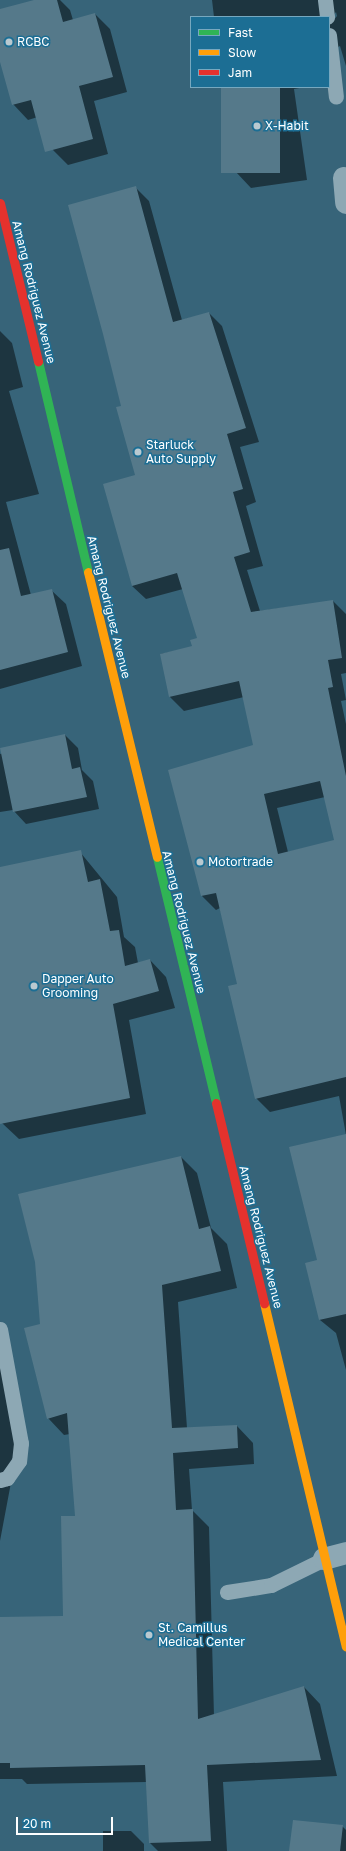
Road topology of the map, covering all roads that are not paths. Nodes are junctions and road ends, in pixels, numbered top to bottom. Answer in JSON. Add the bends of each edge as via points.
{"nodes":[{"id":1,"x":325,"y":0,"type":"edge"},
{"id":2,"x":327,"y":16,"type":"edge"},
{"id":3,"x":330,"y":44,"type":"edge"},
{"id":4,"x":336,"y":97,"type":"dead end"},
{"id":5,"x":344,"y":178,"type":"dead end"},
{"id":6,"x":0,"y":203,"type":"edge"},
{"id":7,"x":346,"y":203,"type":"edge"},
{"id":8,"x":0,"y":1329,"type":"edge"},
{"id":9,"x":0,"y":1480,"type":"edge"},
{"id":10,"x":346,"y":1553,"type":"edge"},
{"id":11,"x":324,"y":1559,"type":"junction"},
{"id":12,"x":227,"y":1592,"type":"dead end"},
{"id":13,"x":346,"y":1646,"type":"edge"}],
"edges":[{"from":1,"to":2,"type":"lane"},
{"from":3,"to":4,"type":"lane"},
{"from":5,"to":7,"type":"street"},
{"from":6,"to":11,"type":"main road","name":"Amang Rodriguez Avenue"},
{"from":8,"to":9,"type":"lane","via":[[21,1443],[20,1461],[7,1478]]},
{"from":10,"to":11,"type":"street"},
{"from":11,"to":12,"type":"lane","via":[[271,1585]]},
{"from":11,"to":13,"type":"main road","name":"Amang Rodriguez Avenue"}]}
